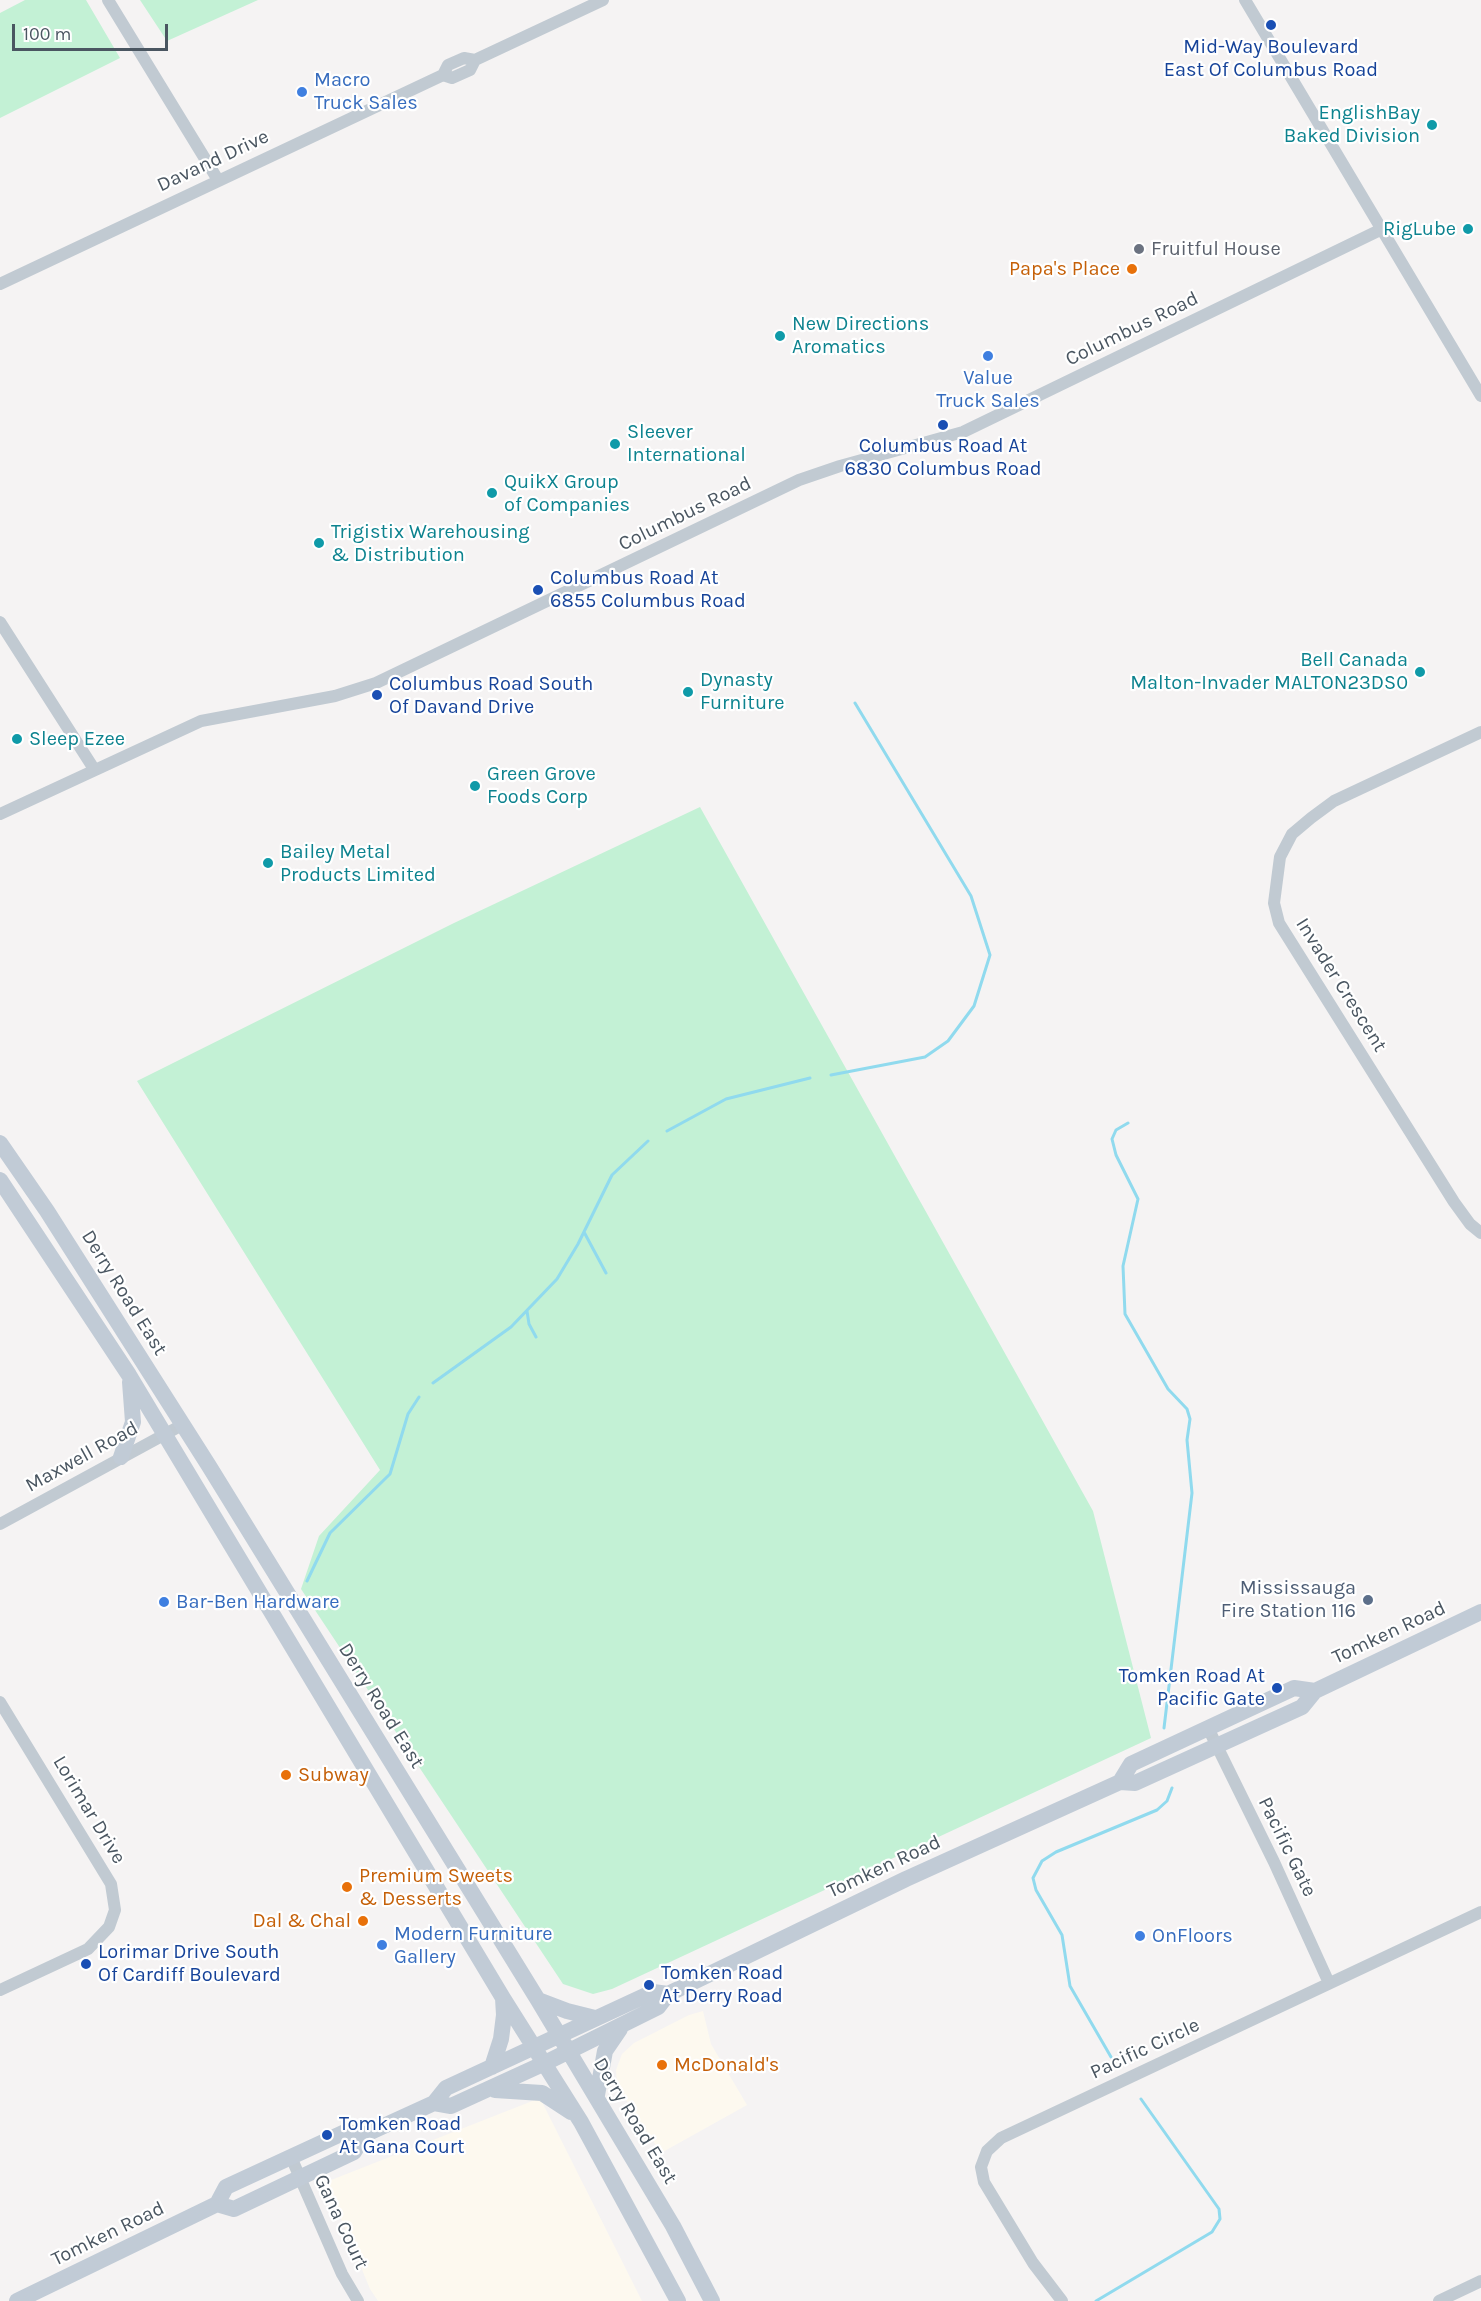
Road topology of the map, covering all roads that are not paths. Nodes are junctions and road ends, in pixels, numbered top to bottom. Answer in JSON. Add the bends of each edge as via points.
{"nodes":[{"id":1,"x":108,"y":0,"type":"edge"},
{"id":2,"x":603,"y":0,"type":"edge"},
{"id":3,"x":1245,"y":0,"type":"edge"},
{"id":4,"x":218,"y":180,"type":"junction"},
{"id":5,"x":1380,"y":230,"type":"junction"},
{"id":6,"x":0,"y":284,"type":"edge"},
{"id":7,"x":1481,"y":396,"type":"edge"},
{"id":8,"x":0,"y":622,"type":"edge"},
{"id":9,"x":1481,"y":732,"type":"edge"},
{"id":10,"x":94,"y":769,"type":"junction"},
{"id":11,"x":0,"y":814,"type":"edge"},
{"id":12,"x":0,"y":1143,"type":"edge"},
{"id":13,"x":0,"y":1180,"type":"edge"},
{"id":14,"x":1481,"y":1233,"type":"edge"},
{"id":15,"x":129,"y":1375,"type":"junction"},
{"id":16,"x":182,"y":1425,"type":"junction"},
{"id":17,"x":163,"y":1435,"type":"junction"},
{"id":18,"x":121,"y":1458,"type":"junction"},
{"id":19,"x":0,"y":1524,"type":"edge"},
{"id":20,"x":1481,"y":1612,"type":"edge"},
{"id":21,"x":1315,"y":1691,"type":"junction"},
{"id":22,"x":0,"y":1702,"type":"edge"},
{"id":23,"x":1208,"y":1728,"type":"junction"},
{"id":24,"x":1216,"y":1746,"type":"junction"},
{"id":25,"x":1120,"y":1782,"type":"junction"},
{"id":26,"x":1481,"y":1912,"type":"edge"},
{"id":27,"x":1329,"y":1983,"type":"junction"},
{"id":28,"x":0,"y":1990,"type":"edge"},
{"id":29,"x":668,"y":1994,"type":"junction"},
{"id":30,"x":503,"y":1998,"type":"junction"},
{"id":31,"x":538,"y":2000,"type":"junction"},
{"id":32,"x":595,"y":2018,"type":"junction"},
{"id":33,"x":623,"y":2026,"type":"junction"},
{"id":34,"x":560,"y":2037,"type":"junction"},
{"id":35,"x":536,"y":2048,"type":"junction"},
{"id":36,"x":569,"y":2052,"type":"junction"},
{"id":37,"x":545,"y":2063,"type":"junction"},
{"id":38,"x":492,"y":2067,"type":"junction"},
{"id":39,"x":488,"y":2090,"type":"junction"},
{"id":40,"x":597,"y":2095,"type":"junction"},
{"id":41,"x":434,"y":2103,"type":"junction"},
{"id":42,"x":582,"y":2122,"type":"junction"},
{"id":43,"x":363,"y":2135,"type":"junction"},
{"id":44,"x":291,"y":2157,"type":"junction"},
{"id":45,"x":298,"y":2177,"type":"junction"},
{"id":46,"x":217,"y":2204,"type":"junction"},
{"id":47,"x":1481,"y":2281,"type":"edge"},
{"id":48,"x":17,"y":2301,"type":"edge"},
{"id":49,"x":358,"y":2301,"type":"edge"},
{"id":50,"x":678,"y":2301,"type":"edge"},
{"id":51,"x":711,"y":2301,"type":"edge"},
{"id":52,"x":1062,"y":2301,"type":"edge"},
{"id":53,"x":1439,"y":2301,"type":"edge"}],
"edges":[{"from":1,"to":4,"type":"street"},
{"from":2,"to":4,"type":"street","name":"Davand Drive","via":[[475,60],[464,58],[448,65],[443,75]]},
{"from":3,"to":5,"type":"street"},
{"from":4,"to":6,"type":"street","name":"Davand Drive"},
{"from":5,"to":7,"type":"street"},
{"from":5,"to":10,"type":"street","name":"Columbus Road","via":[[963,432],[806,477],[376,683],[335,696],[201,721]]},
{"from":8,"to":10,"type":"street"},
{"from":9,"to":14,"type":"street","name":"Invader Crescent","via":[[1334,801],[1311,818],[1292,834],[1280,857],[1274,903],[1279,923],[1414,1139],[1454,1202]]},
{"from":10,"to":11,"type":"street","name":"Columbus Road"},
{"from":12,"to":16,"type":"main road","name":"Derry Road East","via":[[47,1210]]},
{"from":13,"to":15,"type":"main road","name":"Derry Road East"},
{"from":15,"to":17,"type":"main road","name":"Derry Road East"},
{"from":15,"to":18,"type":"main road","via":[[134,1422]]},
{"from":16,"to":17,"type":"street","name":"Maxwell Road"},
{"from":16,"to":31,"type":"main road","name":"Derry Road East"},
{"from":17,"to":18,"type":"street","name":"Maxwell Road"},
{"from":17,"to":30,"type":"main road","name":"Derry Road East"},
{"from":18,"to":19,"type":"street","name":"Maxwell Road"},
{"from":20,"to":21,"type":"main road","name":"Tomken Road"},
{"from":21,"to":23,"type":"main road","name":"Tomken Road","via":[[1294,1688]]},
{"from":21,"to":24,"type":"main road","name":"Tomken Road","via":[[1302,1707]]},
{"from":22,"to":28,"type":"street","name":"Lorimar Drive","via":[[111,1884],[115,1910],[109,1927],[88,1949]]},
{"from":23,"to":24,"type":"street","name":"Pacific Gate"},
{"from":23,"to":25,"type":"main road","name":"Tomken Road","via":[[1131,1764]]},
{"from":24,"to":25,"type":"main road","name":"Tomken Road","via":[[1136,1783]]},
{"from":24,"to":27,"type":"street","name":"Pacific Gate"},
{"from":25,"to":29,"type":"main road","name":"Tomken Road"},
{"from":26,"to":27,"type":"street","name":"Pacific Circle"},
{"from":27,"to":52,"type":"street","name":"Pacific Circle","via":[[1001,2138],[987,2151],[981,2167],[984,2182],[1033,2263]]},
{"from":29,"to":32,"type":"main road","name":"Tomken Road","via":[[653,1992]]},
{"from":29,"to":33,"type":"main road","name":"Tomken Road","via":[[658,2007]]},
{"from":30,"to":35,"type":"main road","name":"Derry Road East"},
{"from":30,"to":38,"type":"main road","via":[[502,2031]]},
{"from":31,"to":32,"type":"main road"},
{"from":31,"to":34,"type":"main road","name":"Derry Road East"},
{"from":32,"to":34,"type":"main road","name":"Tomken Road"},
{"from":33,"to":36,"type":"main road","name":"Tomken Road"},
{"from":33,"to":40,"type":"main road","via":[[605,2051]]},
{"from":34,"to":35,"type":"main road","name":"Tomken Road"},
{"from":34,"to":36,"type":"main road","name":"Derry Road East"},
{"from":35,"to":37,"type":"main road","name":"Derry Road East"},
{"from":35,"to":38,"type":"main road","name":"Tomken Road"},
{"from":36,"to":37,"type":"main road","name":"Tomken Road"},
{"from":36,"to":40,"type":"main road","name":"Derry Road East"},
{"from":37,"to":39,"type":"main road","name":"Tomken Road"},
{"from":37,"to":42,"type":"main road","name":"Derry Road East"},
{"from":38,"to":41,"type":"main road","name":"Tomken Road","via":[[446,2088]]},
{"from":39,"to":41,"type":"main road","name":"Tomken Road","via":[[452,2106]]},
{"from":39,"to":42,"type":"main road","via":[[542,2093]]},
{"from":40,"to":51,"type":"main road","name":"Derry Road East","via":[[673,2226]]},
{"from":41,"to":43,"type":"main road","name":"Tomken Road"},
{"from":42,"to":50,"type":"main road","name":"Derry Road East"},
{"from":43,"to":44,"type":"main road","name":"Tomken Road","via":[[345,2132]]},
{"from":43,"to":45,"type":"main road","name":"Tomken Road","via":[[354,2152]]},
{"from":44,"to":45,"type":"street","name":"Gana Court"},
{"from":44,"to":46,"type":"main road","name":"Tomken Road","via":[[226,2187]]},
{"from":45,"to":46,"type":"main road","name":"Tomken Road","via":[[234,2208]]},
{"from":45,"to":49,"type":"street","name":"Gana Court"},
{"from":46,"to":48,"type":"main road","name":"Tomken Road"},
{"from":47,"to":53,"type":"street"}]}
